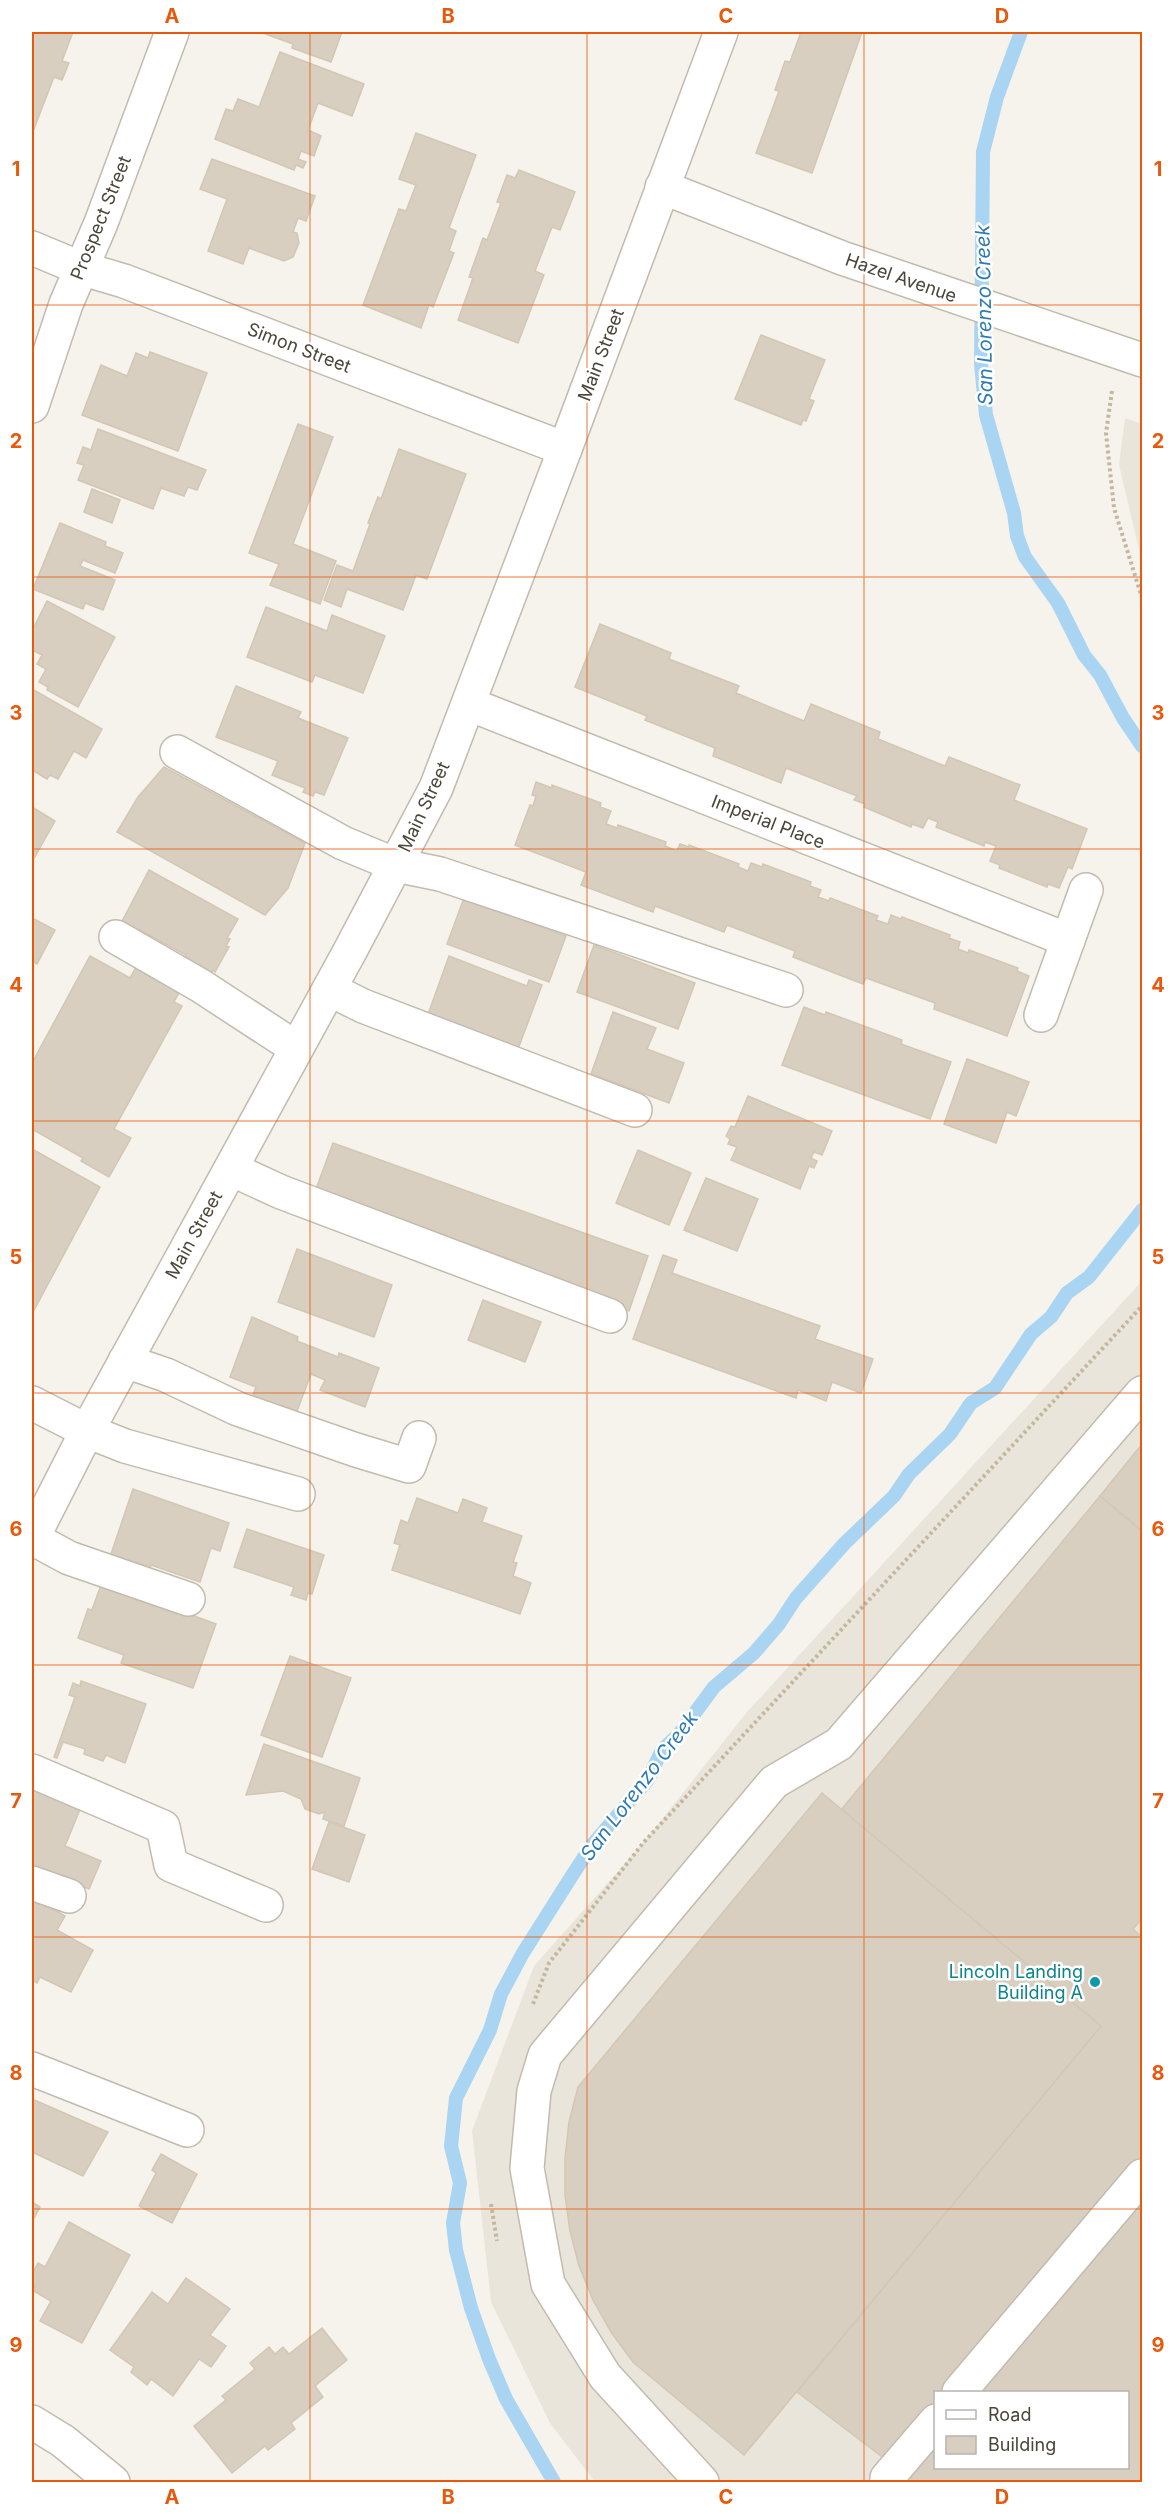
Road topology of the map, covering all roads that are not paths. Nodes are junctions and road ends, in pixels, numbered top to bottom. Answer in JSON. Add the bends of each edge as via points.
{"nodes":[{"id":1,"x":172,"y":32,"type":"edge"},
{"id":2,"x":721,"y":32,"type":"edge"},
{"id":3,"x":662,"y":187,"type":"junction"},
{"id":4,"x":32,"y":248,"type":"edge"},
{"id":5,"x":80,"y":268,"type":"junction"},
{"id":6,"x":1118,"y":352,"type":"edge"},
{"id":7,"x":32,"y":406,"type":"edge"},
{"id":8,"x":566,"y":449,"type":"junction"},
{"id":9,"x":469,"y":704,"type":"junction"},
{"id":10,"x":177,"y":752,"type":"dead end"},
{"id":11,"x":396,"y":865,"type":"junction"},
{"id":12,"x":1086,"y":890,"type":"dead end"},
{"id":13,"x":116,"y":937,"type":"dead end"},
{"id":14,"x":1068,"y":940,"type":"junction"},
{"id":15,"x":329,"y":989,"type":"junction"},
{"id":16,"x":786,"y":990,"type":"dead end"},
{"id":17,"x":1041,"y":1015,"type":"dead end"},
{"id":18,"x":296,"y":1048,"type":"junction"},
{"id":19,"x":635,"y":1110,"type":"dead end"},
{"id":20,"x":231,"y":1169,"type":"junction"},
{"id":21,"x":610,"y":1316,"type":"dead end"},
{"id":22,"x":125,"y":1361,"type":"junction"},
{"id":23,"x":1143,"y":1393,"type":"edge"},
{"id":24,"x":32,"y":1403,"type":"edge"},
{"id":25,"x":87,"y":1431,"type":"junction"},
{"id":26,"x":419,"y":1438,"type":"dead end"},
{"id":27,"x":298,"y":1494,"type":"dead end"},
{"id":28,"x":32,"y":1538,"type":"edge"},
{"id":29,"x":188,"y":1599,"type":"dead end"},
{"id":30,"x":32,"y":1771,"type":"edge"},
{"id":31,"x":32,"y":1883,"type":"edge"},
{"id":32,"x":69,"y":1896,"type":"dead end"},
{"id":33,"x":266,"y":1905,"type":"dead end"},
{"id":34,"x":32,"y":2069,"type":"edge"},
{"id":35,"x":187,"y":2130,"type":"dead end"},
{"id":36,"x":1143,"y":2176,"type":"edge"},
{"id":37,"x":960,"y":2391,"type":"edge"},
{"id":38,"x":32,"y":2422,"type":"edge"},
{"id":39,"x":934,"y":2423,"type":"edge"},
{"id":40,"x":112,"y":2482,"type":"edge"},
{"id":41,"x":702,"y":2482,"type":"edge"},
{"id":42,"x":886,"y":2482,"type":"edge"}],
"edges":[{"from":1,"to":5,"type":"street","name":"Prospect Street","via":[[101,224]]},
{"from":2,"to":3,"type":"street","name":"Main Street"},
{"from":3,"to":6,"type":"street","name":"Hazel Avenue","via":[[842,258]]},
{"from":3,"to":8,"type":"street","name":"Main Street"},
{"from":4,"to":5,"type":"street","name":"Simon Street"},
{"from":5,"to":7,"type":"street","name":"Prospect Street"},
{"from":5,"to":8,"type":"street","name":"Simon Street","via":[[124,281]]},
{"from":8,"to":9,"type":"street","name":"Main Street"},
{"from":9,"to":11,"type":"street","name":"Main Street","via":[[436,788]]},
{"from":9,"to":14,"type":"street","name":"Imperial Place"},
{"from":10,"to":11,"type":"street","via":[[343,843]]},
{"from":11,"to":15,"type":"street","name":"Main Street"},
{"from":11,"to":16,"type":"street","via":[[440,874]]},
{"from":12,"to":14,"type":"street"},
{"from":13,"to":18,"type":"street"},
{"from":14,"to":17,"type":"street"},
{"from":15,"to":18,"type":"street","name":"Main Street"},
{"from":15,"to":19,"type":"street","via":[[363,1006]]},
{"from":18,"to":20,"type":"street","name":"Main Street"},
{"from":20,"to":21,"type":"street","via":[[281,1192]]},
{"from":20,"to":22,"type":"street","name":"Main Street"},
{"from":22,"to":25,"type":"street","name":"Main Street"},
{"from":22,"to":26,"type":"street","via":[[166,1375],[238,1409],[409,1466]]},
{"from":23,"to":41,"type":"street","via":[[839,1744],[774,1782],[545,2055],[534,2091],[527,2168],[548,2284],[605,2376]]},
{"from":24,"to":25,"type":"street"},
{"from":25,"to":27,"type":"street","via":[[125,1446]]},
{"from":25,"to":28,"type":"street","name":"Main Street"},
{"from":28,"to":29,"type":"street","via":[[69,1558]]},
{"from":30,"to":33,"type":"street","via":[[164,1827],[171,1865]]},
{"from":31,"to":32,"type":"street"},
{"from":34,"to":35,"type":"street"},
{"from":36,"to":37,"type":"street"},
{"from":38,"to":40,"type":"street","via":[[63,2441]]},
{"from":39,"to":42,"type":"street"}]}
